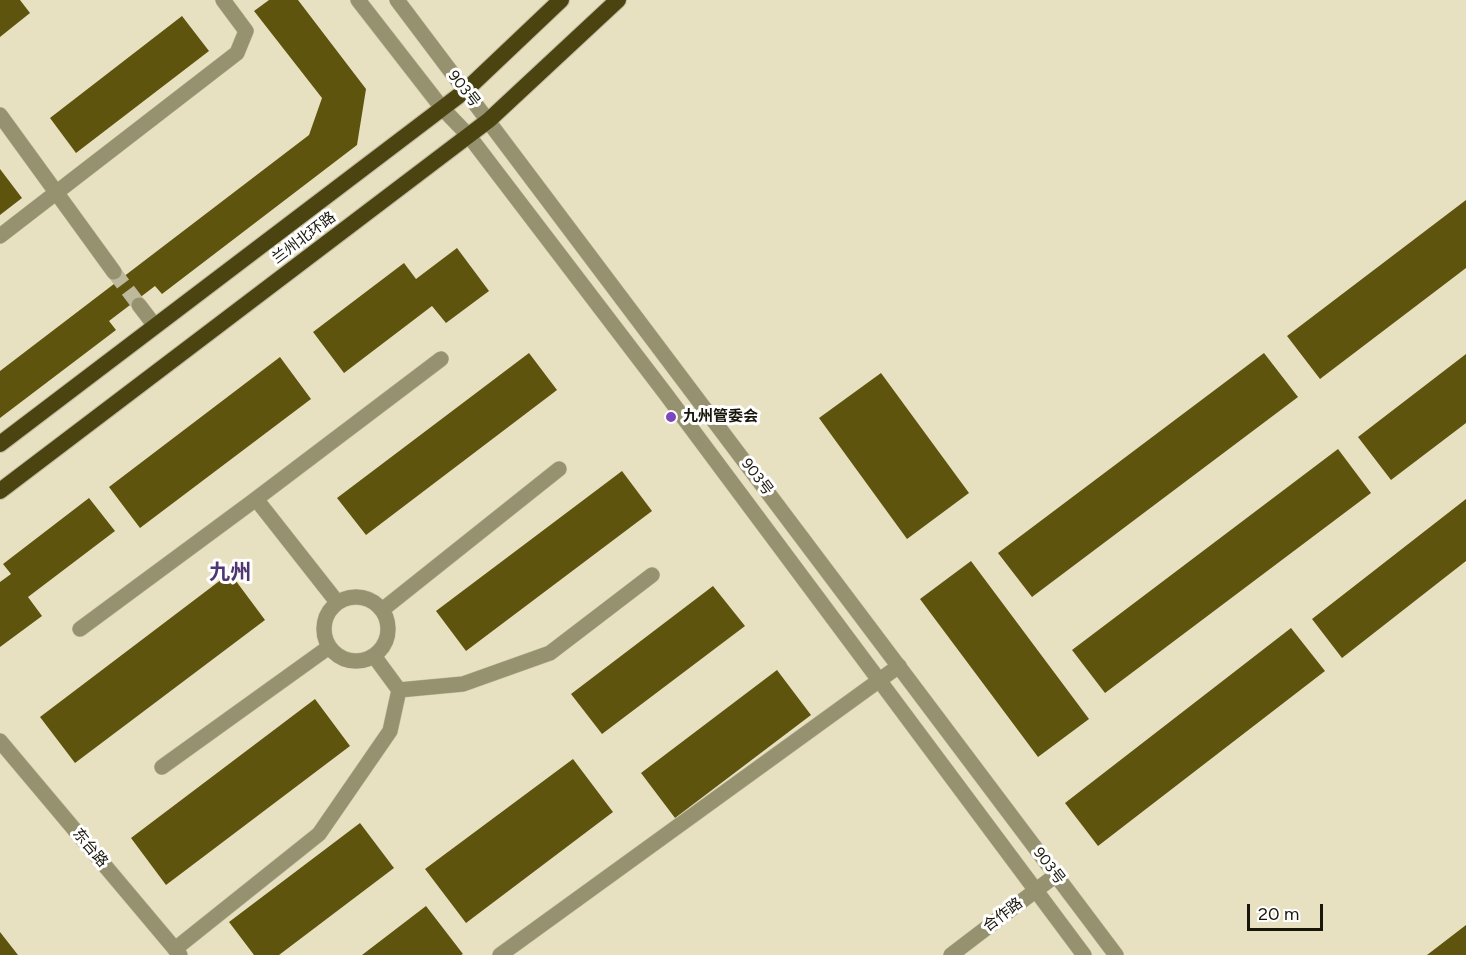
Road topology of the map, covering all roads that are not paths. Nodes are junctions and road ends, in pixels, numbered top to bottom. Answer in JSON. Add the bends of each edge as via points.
{"nodes":[{"id":1,"x":223,"y":0,"type":"edge"},
{"id":2,"x":358,"y":0,"type":"edge"},
{"id":3,"x":398,"y":0,"type":"edge"},
{"id":4,"x":561,"y":0,"type":"edge"},
{"id":5,"x":618,"y":0,"type":"edge"},
{"id":6,"x":465,"y":91,"type":"junction"},
{"id":7,"x":442,"y":108,"type":"junction"},
{"id":8,"x":0,"y":115,"type":"edge"},
{"id":9,"x":489,"y":120,"type":"junction"},
{"id":10,"x":469,"y":136,"type":"junction"},
{"id":11,"x":56,"y":191,"type":"junction"},
{"id":12,"x":0,"y":236,"type":"edge"},
{"id":13,"x":114,"y":272,"type":"tunnel mouth"},
{"id":14,"x":139,"y":305,"type":"tunnel mouth"},
{"id":15,"x":155,"y":326,"type":"junction"},
{"id":16,"x":441,"y":359,"type":"dead end"},
{"id":17,"x":0,"y":444,"type":"edge"},
{"id":18,"x":559,"y":469,"type":"dead end"},
{"id":19,"x":0,"y":491,"type":"edge"},
{"id":20,"x":256,"y":499,"type":"junction"},
{"id":21,"x":652,"y":575,"type":"dead end"},
{"id":22,"x":337,"y":602,"type":"junction"},
{"id":23,"x":382,"y":610,"type":"junction"},
{"id":24,"x":80,"y":629,"type":"dead end"},
{"id":25,"x":329,"y":647,"type":"junction"},
{"id":26,"x":374,"y":656,"type":"junction"},
{"id":27,"x":899,"y":666,"type":"junction"},
{"id":28,"x":879,"y":681,"type":"junction"},
{"id":29,"x":399,"y":690,"type":"junction"},
{"id":30,"x":0,"y":741,"type":"edge"},
{"id":31,"x":162,"y":767,"type":"dead end"},
{"id":32,"x":1056,"y":875,"type":"junction"},
{"id":33,"x":1036,"y":890,"type":"junction"},
{"id":34,"x":177,"y":952,"type":"edge"},
{"id":35,"x":500,"y":955,"type":"edge"},
{"id":36,"x":951,"y":955,"type":"edge"},
{"id":37,"x":1084,"y":955,"type":"edge"},
{"id":38,"x":1116,"y":955,"type":"edge"}],
"edges":[{"from":1,"to":11,"type":"street","via":[[246,31],[237,53]]},
{"from":2,"to":7,"type":"street"},
{"from":3,"to":6,"type":"street","name":"903号"},
{"from":4,"to":6,"type":"highway","name":"兰州北环路"},
{"from":5,"to":9,"type":"highway","name":"兰州北环路"},
{"from":6,"to":7,"type":"highway","name":"兰州北环路"},
{"from":6,"to":9,"type":"street","name":"903号"},
{"from":7,"to":10,"type":"street"},
{"from":7,"to":15,"type":"highway","name":"兰州北环路"},
{"from":8,"to":11,"type":"street"},
{"from":9,"to":10,"type":"highway","name":"兰州北环路"},
{"from":9,"to":27,"type":"street","name":"903号"},
{"from":10,"to":19,"type":"highway","name":"兰州北环路"},
{"from":10,"to":28,"type":"street"},
{"from":11,"to":12,"type":"street"},
{"from":11,"to":13,"type":"street"},
{"from":14,"to":15,"type":"street"},
{"from":15,"to":17,"type":"highway","name":"兰州北环路"},
{"from":16,"to":20,"type":"street"},
{"from":18,"to":23,"type":"street"},
{"from":20,"to":22,"type":"street"},
{"from":20,"to":24,"type":"street"},
{"from":21,"to":29,"type":"street","via":[[550,654],[463,684]]},
{"from":22,"to":23,"type":"street","via":[[362,597]]},
{"from":22,"to":25,"type":"street","via":[[324,623]]},
{"from":23,"to":26,"type":"street","via":[[388,635]]},
{"from":25,"to":26,"type":"street","via":[[350,661]]},
{"from":25,"to":31,"type":"street"},
{"from":26,"to":29,"type":"street"},
{"from":27,"to":28,"type":"street"},
{"from":27,"to":32,"type":"street","name":"903号"},
{"from":28,"to":33,"type":"street"},
{"from":28,"to":35,"type":"street"},
{"from":29,"to":34,"type":"street","via":[[390,731],[319,834]]},
{"from":30,"to":34,"type":"street","name":"东台路"},
{"from":32,"to":33,"type":"street","name":"合作路"},
{"from":32,"to":38,"type":"street","name":"903号"},
{"from":33,"to":36,"type":"street","name":"合作路"},
{"from":33,"to":37,"type":"street"}]}
